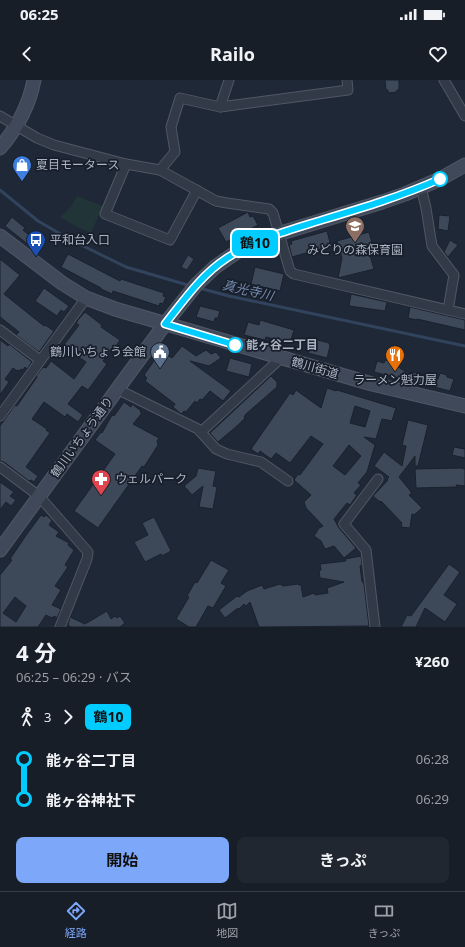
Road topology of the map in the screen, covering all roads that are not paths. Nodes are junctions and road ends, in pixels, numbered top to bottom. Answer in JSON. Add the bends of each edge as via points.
{"nodes":[{"id":1,"x":34,"y":80,"type":"edge"},
{"id":2,"x":229,"y":80,"type":"edge"},
{"id":3,"x":347,"y":80,"type":"edge"},
{"id":4,"x":444,"y":80,"type":"edge"},
{"id":5,"x":220,"y":106,"type":"junction"},
{"id":6,"x":0,"y":116,"type":"edge"},
{"id":7,"x":465,"y":116,"type":"edge"},
{"id":8,"x":17,"y":126,"type":"junction"},
{"id":9,"x":0,"y":148,"type":"edge"},
{"id":10,"x":126,"y":164,"type":"junction"},
{"id":11,"x":465,"y":165,"type":"edge"},
{"id":12,"x":160,"y":170,"type":"junction"},
{"id":13,"x":422,"y":187,"type":"junction"},
{"id":14,"x":197,"y":190,"type":"junction"},
{"id":15,"x":279,"y":233,"type":"junction"},
{"id":16,"x":0,"y":236,"type":"edge"},
{"id":17,"x":86,"y":298,"type":"junction"},
{"id":18,"x":448,"y":310,"type":"junction"},
{"id":19,"x":465,"y":314,"type":"edge"},
{"id":20,"x":165,"y":324,"type":"junction"},
{"id":21,"x":0,"y":330,"type":"edge"},
{"id":22,"x":281,"y":358,"type":"junction"},
{"id":23,"x":40,"y":360,"type":"junction"},
{"id":24,"x":117,"y":389,"type":"junction"},
{"id":25,"x":465,"y":406,"type":"edge"},
{"id":26,"x":0,"y":416,"type":"edge"},
{"id":27,"x":201,"y":432,"type":"junction"},
{"id":28,"x":0,"y":467,"type":"edge"},
{"id":29,"x":378,"y":479,"type":"dead end"},
{"id":30,"x":288,"y":481,"type":"dead end"},
{"id":31,"x":39,"y":496,"type":"junction"},
{"id":32,"x":0,"y":550,"type":"edge"},
{"id":33,"x":60,"y":627,"type":"edge"},
{"id":34,"x":375,"y":627,"type":"edge"}],
"edges":[{"from":1,"to":8,"type":"street","via":[[32,92]]},
{"from":2,"to":5,"type":"street"},
{"from":3,"to":5,"type":"street","via":[[348,90]]},
{"from":4,"to":7,"type":"street"},
{"from":5,"to":12,"type":"street","via":[[180,98],[171,127],[175,152]]},
{"from":6,"to":8,"type":"street"},
{"from":8,"to":9,"type":"street"},
{"from":8,"to":10,"type":"street","via":[[54,145]]},
{"from":10,"to":12,"type":"street"},
{"from":10,"to":14,"type":"street","via":[[105,214],[170,240]]},
{"from":11,"to":13,"type":"street","name":"鶴川いちょう通り"},
{"from":12,"to":14,"type":"street"},
{"from":13,"to":15,"type":"street","name":"鶴川いちょう通り","via":[[382,202]]},
{"from":13,"to":18,"type":"street","via":[[432,246],[454,275]]},
{"from":14,"to":15,"type":"street","via":[[227,204],[269,209],[273,213]]},
{"from":15,"to":18,"type":"street","via":[[290,271],[294,274]]},
{"from":15,"to":20,"type":"street","name":"鶴川いちょう通り","via":[[224,260],[190,292]]},
{"from":16,"to":17,"type":"street","name":"鶴川街道"},
{"from":17,"to":20,"type":"street","name":"鶴川街道"},
{"from":17,"to":23,"type":"street"},
{"from":18,"to":19,"type":"street"},
{"from":20,"to":22,"type":"street","name":"鶴川街道"},
{"from":20,"to":24,"type":"street","name":"鶴川いちょう通り"},
{"from":21,"to":23,"type":"street"},
{"from":22,"to":25,"type":"street","name":"鶴川街道","via":[[372,384]]},
{"from":22,"to":27,"type":"street"},
{"from":23,"to":26,"type":"street"},
{"from":24,"to":27,"type":"street"},
{"from":24,"to":31,"type":"street","name":"鶴川いちょう通り"},
{"from":27,"to":30,"type":"street","via":[[216,449],[261,462]]},
{"from":28,"to":31,"type":"street"},
{"from":29,"to":34,"type":"street","via":[[344,524],[366,550]]},
{"from":31,"to":32,"type":"street","name":"鶴川いちょう通り"},
{"from":31,"to":33,"type":"street","via":[[88,552]]}]}
